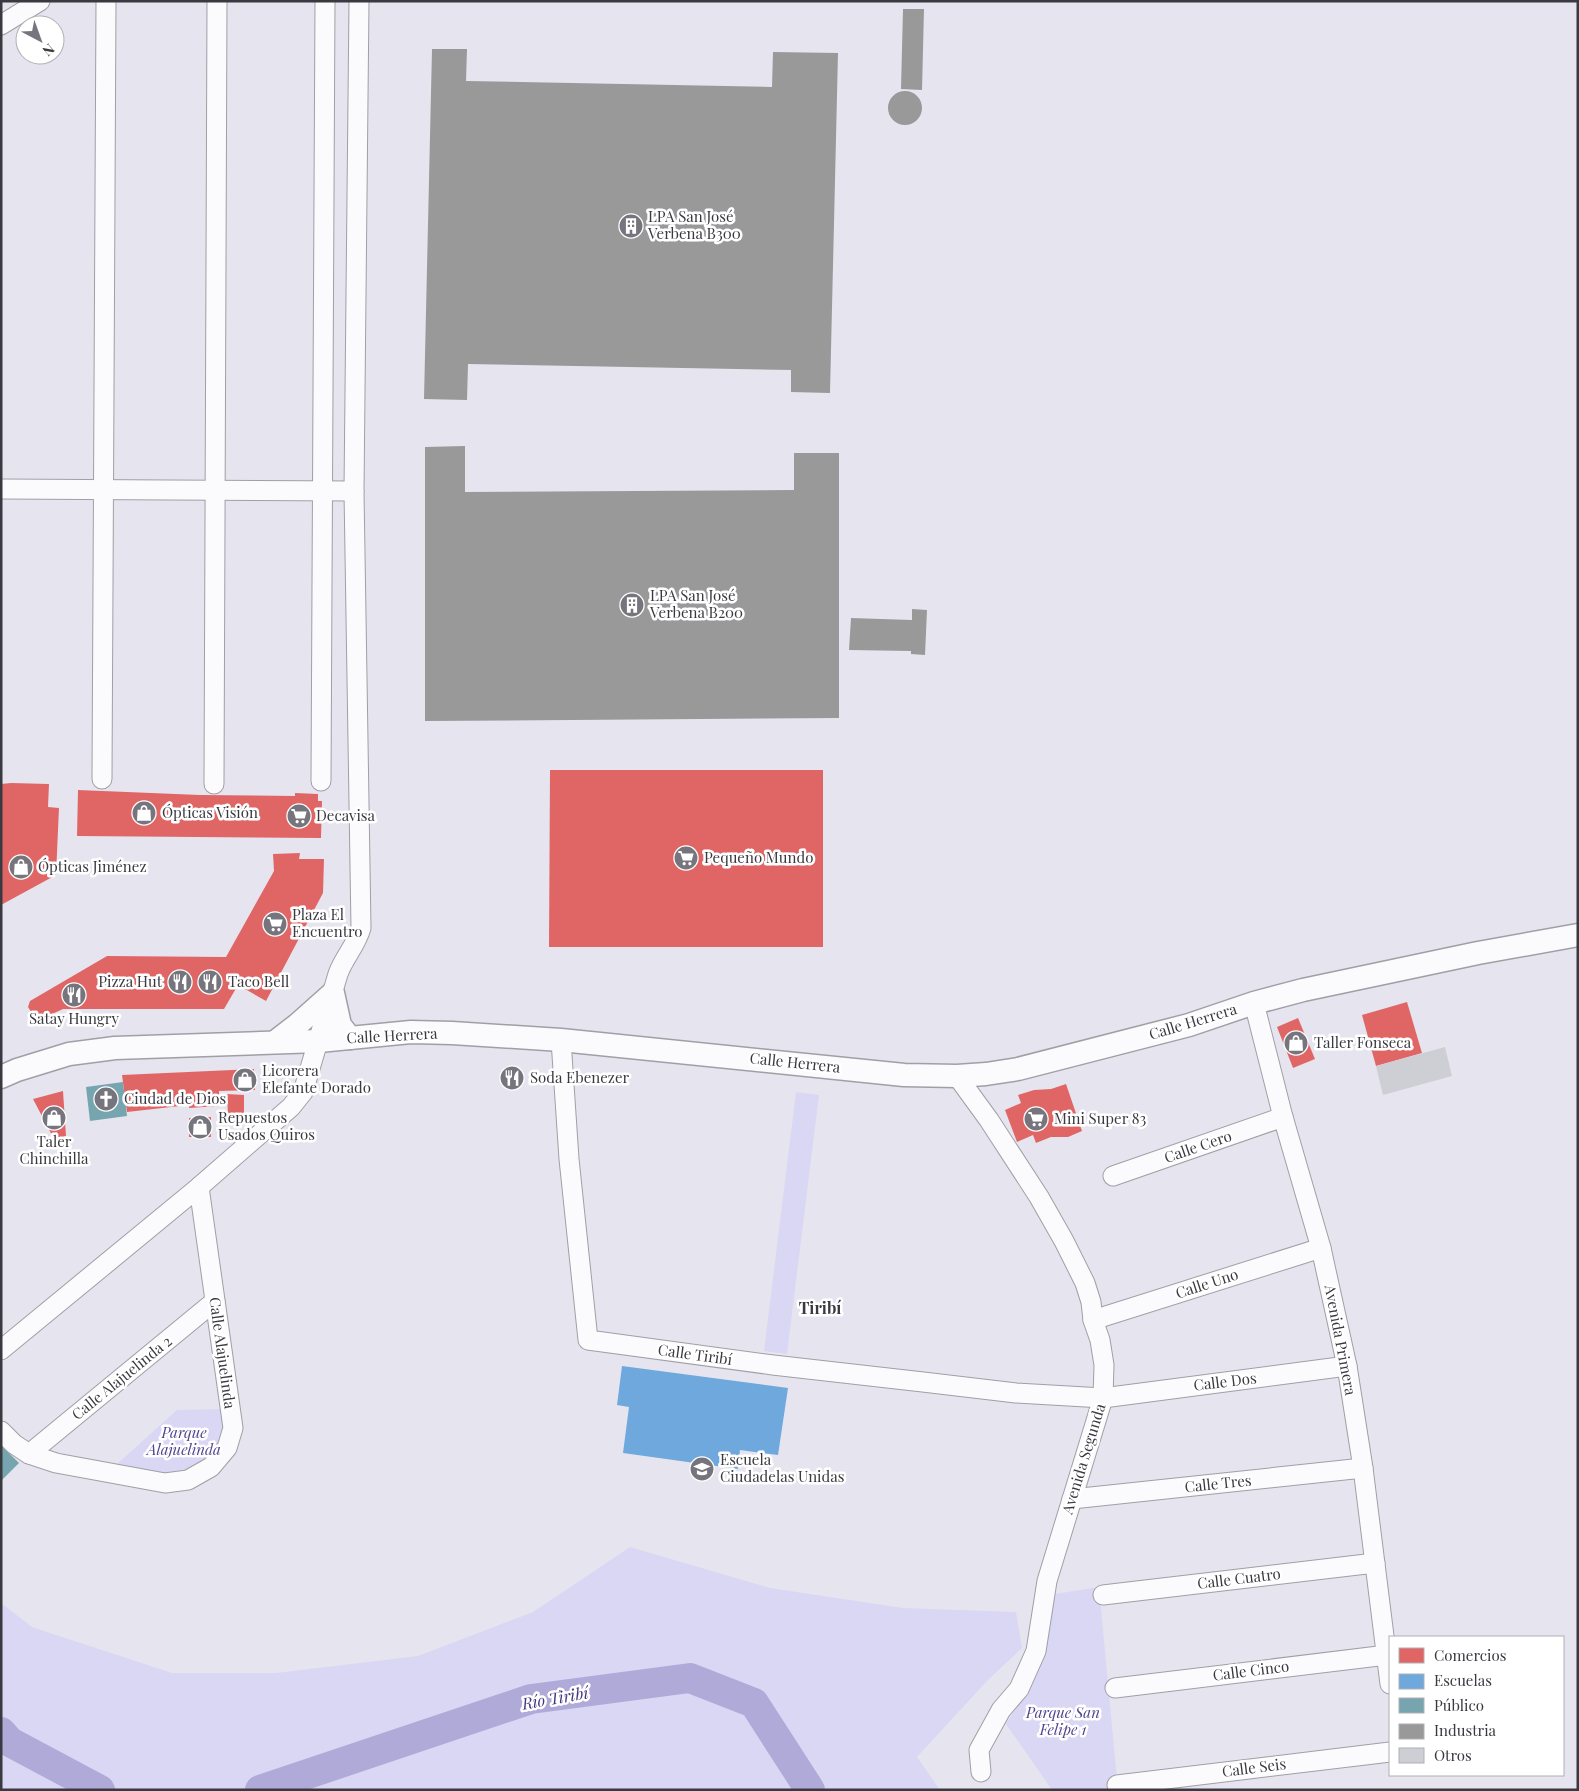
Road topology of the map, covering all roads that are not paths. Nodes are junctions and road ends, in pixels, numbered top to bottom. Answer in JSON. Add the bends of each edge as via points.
{"nodes":[{"id":1,"x":40,"y":1,"type":"edge"},
{"id":2,"x":106,"y":1,"type":"edge"},
{"id":3,"x":217,"y":1,"type":"edge"},
{"id":4,"x":325,"y":1,"type":"edge"},
{"id":5,"x":359,"y":1,"type":"edge"},
{"id":6,"x":1,"y":25,"type":"edge"},
{"id":7,"x":1,"y":489,"type":"edge"},
{"id":8,"x":104,"y":489,"type":"junction"},
{"id":9,"x":216,"y":489,"type":"junction"},
{"id":10,"x":324,"y":491,"type":"junction"},
{"id":11,"x":354,"y":491,"type":"junction"},
{"id":12,"x":102,"y":779,"type":"dead end"},
{"id":13,"x":321,"y":781,"type":"dead end"},
{"id":14,"x":214,"y":784,"type":"dead end"},
{"id":15,"x":1578,"y":935,"type":"edge"},
{"id":16,"x":333,"y":993,"type":"junction"},
{"id":17,"x":1254,"y":1003,"type":"junction"},
{"id":18,"x":350,"y":1038,"type":"junction"},
{"id":19,"x":561,"y":1040,"type":"junction"},
{"id":20,"x":319,"y":1041,"type":"junction"},
{"id":21,"x":275,"y":1042,"type":"junction"},
{"id":22,"x":957,"y":1076,"type":"junction"},
{"id":23,"x":1,"y":1077,"type":"edge"},
{"id":24,"x":1283,"y":1117,"type":"junction"},
{"id":25,"x":1113,"y":1176,"type":"dead end"},
{"id":26,"x":199,"y":1188,"type":"junction"},
{"id":27,"x":1321,"y":1248,"type":"junction"},
{"id":28,"x":215,"y":1301,"type":"junction"},
{"id":29,"x":1093,"y":1320,"type":"junction"},
{"id":30,"x":1,"y":1350,"type":"edge"},
{"id":31,"x":1347,"y":1366,"type":"junction"},
{"id":32,"x":1103,"y":1398,"type":"junction"},
{"id":33,"x":1,"y":1432,"type":"edge"},
{"id":34,"x":29,"y":1454,"type":"junction"},
{"id":35,"x":1363,"y":1468,"type":"junction"},
{"id":36,"x":1072,"y":1499,"type":"junction"},
{"id":37,"x":1375,"y":1563,"type":"junction"},
{"id":38,"x":1103,"y":1596,"type":"dead end"},
{"id":39,"x":1387,"y":1655,"type":"junction"},
{"id":40,"x":1389,"y":1674,"type":"edge"},
{"id":41,"x":1115,"y":1688,"type":"dead end"},
{"id":42,"x":1389,"y":1752,"type":"edge"},
{"id":43,"x":981,"y":1772,"type":"dead end"},
{"id":44,"x":1117,"y":1785,"type":"dead end"}],
"edges":[{"from":1,"to":6,"type":"street"},
{"from":2,"to":8,"type":"street"},
{"from":3,"to":9,"type":"street"},
{"from":4,"to":10,"type":"street"},
{"from":5,"to":11,"type":"street"},
{"from":7,"to":8,"type":"street"},
{"from":8,"to":9,"type":"street"},
{"from":8,"to":12,"type":"street"},
{"from":9,"to":10,"type":"street"},
{"from":9,"to":14,"type":"street"},
{"from":10,"to":11,"type":"street"},
{"from":10,"to":13,"type":"street"},
{"from":11,"to":16,"type":"street","via":[[361,928],[358,940],[341,966]]},
{"from":15,"to":17,"type":"street","name":"Calle Herrera","via":[[1478,953]]},
{"from":16,"to":18,"type":"street","via":[[340,1025]]},
{"from":16,"to":20,"type":"street"},
{"from":16,"to":21,"type":"street"},
{"from":17,"to":22,"type":"street","name":"Calle Herrera","via":[[1189,1025],[1055,1060],[1018,1069]]},
{"from":17,"to":24,"type":"street","name":"Avenida Primera"},
{"from":18,"to":19,"type":"street","name":"Calle Herrera","via":[[452,1032]]},
{"from":18,"to":20,"type":"street","name":"Calle Herrera"},
{"from":19,"to":22,"type":"street","name":"Calle Herrera","via":[[904,1075]]},
{"from":19,"to":32,"type":"street","name":"Calle Tiribí","via":[[569,1160],[588,1340],[1016,1393]]},
{"from":20,"to":21,"type":"street","name":"Calle Herrera"},
{"from":20,"to":26,"type":"street","via":[[303,1092],[291,1107]]},
{"from":21,"to":23,"type":"street","name":"Calle Herrera","via":[[115,1048],[69,1054]]},
{"from":22,"to":29,"type":"street","name":"Avenida Segunda","via":[[989,1120],[1060,1233],[1085,1283]]},
{"from":24,"to":25,"type":"street","name":"Calle Cero"},
{"from":24,"to":27,"type":"street","name":"Avenida Primera"},
{"from":26,"to":28,"type":"street","name":"Calle Alajuelinda"},
{"from":26,"to":30,"type":"street"},
{"from":27,"to":29,"type":"street","name":"Calle Uno"},
{"from":27,"to":31,"type":"street","name":"Avenida Primera"},
{"from":28,"to":34,"type":"street","name":"Calle Alajuelinda 2"},
{"from":28,"to":34,"type":"street","name":"Calle Alajuelinda","via":[[233,1428],[227,1448],[211,1467],[188,1480],[165,1483],[56,1463]]},
{"from":29,"to":32,"type":"street","name":"Avenida Segunda","via":[[1104,1365]]},
{"from":31,"to":32,"type":"street","name":"Calle Dos"},
{"from":31,"to":35,"type":"street","name":"Avenida Primera"},
{"from":32,"to":36,"type":"street","name":"Avenida Segunda"},
{"from":33,"to":34,"type":"street","name":"Calle Alajuelinda"},
{"from":35,"to":36,"type":"street","name":"Calle Tres"},
{"from":35,"to":37,"type":"street","name":"Avenida Primera"},
{"from":36,"to":43,"type":"street","name":"Avenida Segunda","via":[[1047,1581],[1036,1651],[1019,1689],[1001,1710],[978,1750]]},
{"from":37,"to":38,"type":"street","name":"Calle Cuatro"},
{"from":37,"to":39,"type":"street","name":"Avenida Primera"},
{"from":39,"to":40,"type":"street","name":"Avenida Primera"},
{"from":39,"to":41,"type":"street","name":"Calle Cinco"},
{"from":42,"to":44,"type":"street","name":"Calle Seis"}]}
